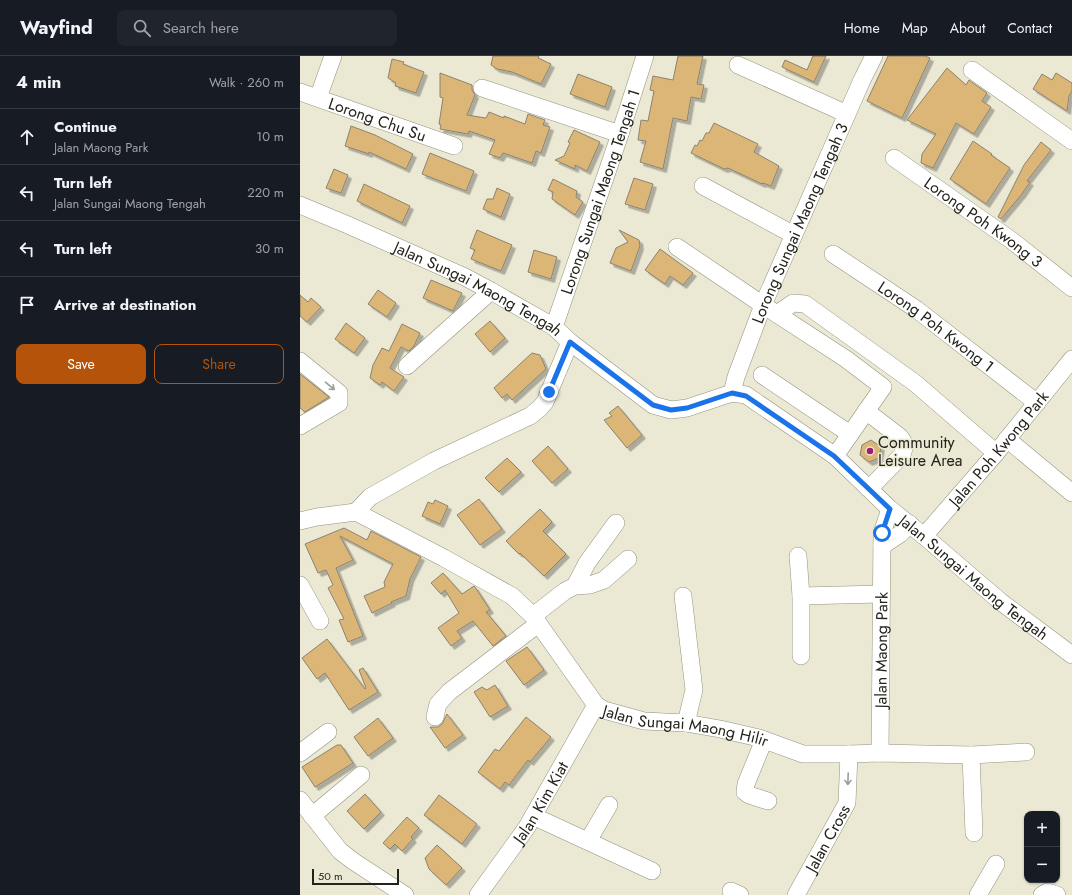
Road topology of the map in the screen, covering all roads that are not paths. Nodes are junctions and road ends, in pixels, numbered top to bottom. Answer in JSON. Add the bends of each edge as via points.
{"nodes":[{"id":1,"x":333,"y":56,"type":"edge"},
{"id":2,"x":645,"y":56,"type":"edge"},
{"id":3,"x":874,"y":56,"type":"edge"},
{"id":4,"x":738,"y":65,"type":"dead end"},
{"id":5,"x":972,"y":70,"type":"dead end"},
{"id":6,"x":482,"y":88,"type":"dead end"},
{"id":7,"x":300,"y":92,"type":"edge"},
{"id":8,"x":318,"y":98,"type":"junction"},
{"id":9,"x":847,"y":114,"type":"junction"},
{"id":10,"x":620,"y":134,"type":"junction"},
{"id":11,"x":1072,"y":141,"type":"edge"},
{"id":12,"x":454,"y":146,"type":"dead end"},
{"id":13,"x":894,"y":158,"type":"dead end"},
{"id":14,"x":703,"y":186,"type":"dead end"},
{"id":15,"x":300,"y":205,"type":"edge"},
{"id":16,"x":794,"y":235,"type":"junction"},
{"id":17,"x":677,"y":247,"type":"dead end"},
{"id":18,"x":833,"y":254,"type":"dead end"},
{"id":19,"x":1072,"y":288,"type":"edge"},
{"id":20,"x":491,"y":291,"type":"junction"},
{"id":21,"x":763,"y":306,"type":"junction"},
{"id":22,"x":778,"y":314,"type":"junction"},
{"id":23,"x":554,"y":327,"type":"junction"},
{"id":24,"x":570,"y":342,"type":"junction"},
{"id":25,"x":1072,"y":359,"type":"edge"},
{"id":26,"x":300,"y":361,"type":"edge"},
{"id":27,"x":408,"y":366,"type":"dead end"},
{"id":28,"x":896,"y":370,"type":"junction"},
{"id":29,"x":762,"y":375,"type":"dead end"},
{"id":30,"x":883,"y":387,"type":"junction"},
{"id":31,"x":732,"y":393,"type":"junction"},
{"id":32,"x":1036,"y":403,"type":"junction"},
{"id":33,"x":866,"y":411,"type":"junction"},
{"id":34,"x":300,"y":426,"type":"edge"},
{"id":35,"x":850,"y":434,"type":"junction"},
{"id":36,"x":1008,"y":439,"type":"junction"},
{"id":37,"x":996,"y":453,"type":"junction"},
{"id":38,"x":834,"y":456,"type":"junction"},
{"id":39,"x":869,"y":489,"type":"junction"},
{"id":40,"x":1072,"y":493,"type":"edge"},
{"id":41,"x":890,"y":509,"type":"junction"},
{"id":42,"x":356,"y":512,"type":"junction"},
{"id":43,"x":300,"y":521,"type":"edge"},
{"id":44,"x":616,"y":523,"type":"dead end"},
{"id":45,"x":910,"y":524,"type":"junction"},
{"id":46,"x":924,"y":536,"type":"junction"},
{"id":47,"x":882,"y":546,"type":"junction"},
{"id":48,"x":798,"y":556,"type":"dead end"},
{"id":49,"x":628,"y":559,"type":"dead end"},
{"id":50,"x":300,"y":585,"type":"edge"},
{"id":51,"x":575,"y":586,"type":"junction"},
{"id":52,"x":881,"y":594,"type":"junction"},
{"id":53,"x":684,"y":596,"type":"dead end"},
{"id":54,"x":801,"y":596,"type":"junction"},
{"id":55,"x":535,"y":620,"type":"junction"},
{"id":56,"x":320,"y":621,"type":"dead end"},
{"id":57,"x":1072,"y":655,"type":"edge"},
{"id":58,"x":801,"y":656,"type":"dead end"},
{"id":59,"x":596,"y":705,"type":"junction"},
{"id":60,"x":435,"y":717,"type":"dead end"},
{"id":61,"x":686,"y":723,"type":"junction"},
{"id":62,"x":328,"y":732,"type":"dead end"},
{"id":63,"x":764,"y":740,"type":"junction"},
{"id":64,"x":1026,"y":752,"type":"dead end"},
{"id":65,"x":300,"y":753,"type":"edge"},
{"id":66,"x":880,"y":753,"type":"junction"},
{"id":67,"x":848,"y":754,"type":"junction"},
{"id":68,"x":971,"y":755,"type":"junction"},
{"id":69,"x":361,"y":775,"type":"dead end"},
{"id":70,"x":300,"y":800,"type":"edge"},
{"id":71,"x":768,"y":801,"type":"dead end"},
{"id":72,"x":609,"y":805,"type":"dead end"},
{"id":73,"x":312,"y":816,"type":"junction"},
{"id":74,"x":533,"y":816,"type":"junction"},
{"id":75,"x":974,"y":833,"type":"dead end"},
{"id":76,"x":588,"y":841,"type":"junction"},
{"id":77,"x":996,"y":864,"type":"dead end"},
{"id":78,"x":652,"y":871,"type":"dead end"},
{"id":79,"x":382,"y":889,"type":"edge"},
{"id":80,"x":404,"y":895,"type":"edge"},
{"id":81,"x":478,"y":895,"type":"edge"},
{"id":82,"x":796,"y":895,"type":"edge"},
{"id":83,"x":978,"y":895,"type":"edge"},
{"id":84,"x":1042,"y":895,"type":"edge"},
{"id":85,"x":1058,"y":895,"type":"edge"}],
"edges":[{"from":1,"to":8,"type":"street"},
{"from":2,"to":10,"type":"street","name":"Lorong Sungai Maong Tengah 1"},
{"from":3,"to":9,"type":"street","name":"Lorong Sungai Maong Tengah 3"},
{"from":4,"to":9,"type":"street"},
{"from":5,"to":11,"type":"street"},
{"from":6,"to":10,"type":"street"},
{"from":7,"to":8,"type":"street","name":"Lorong Chu Su"},
{"from":8,"to":12,"type":"street","name":"Lorong Chu Su"},
{"from":9,"to":16,"type":"street","name":"Lorong Sungai Maong Tengah 3"},
{"from":10,"to":23,"type":"street","name":"Lorong Sungai Maong Tengah 1"},
{"from":13,"to":19,"type":"street","name":"Lorong Poh Kwong 3","via":[[1010,240]]},
{"from":14,"to":16,"type":"street"},
{"from":15,"to":20,"type":"street","name":"Jalan Sungai Maong Tengah","via":[[465,277]]},
{"from":16,"to":21,"type":"street","name":"Lorong Sungai Maong Tengah 3"},
{"from":17,"to":21,"type":"street"},
{"from":18,"to":32,"type":"street","name":"Lorong Poh Kwong 1","via":[[916,309]]},
{"from":20,"to":23,"type":"street","name":"Jalan Sungai Maong Tengah"},
{"from":20,"to":27,"type":"street"},
{"from":21,"to":22,"type":"street"},
{"from":21,"to":31,"type":"street","name":"Lorong Sungai Maong Tengah 3"},
{"from":22,"to":28,"type":"street","via":[[793,302],[805,304]]},
{"from":22,"to":30,"type":"street"},
{"from":23,"to":24,"type":"street","name":"Jalan Sungai Maong Tengah"},
{"from":24,"to":31,"type":"street","name":"Jalan Sungai Maong Tengah","via":[[653,405],[676,410]]},
{"from":24,"to":42,"type":"street","via":[[545,402],[530,416],[434,461],[370,497]]},
{"from":25,"to":32,"type":"street","name":"Jalan Poh Kwong Park"},
{"from":26,"to":34,"type":"street","one_way":true,"via":[[339,393],[339,403]]},
{"from":28,"to":30,"type":"street"},
{"from":28,"to":37,"type":"street"},
{"from":29,"to":35,"type":"street"},
{"from":30,"to":33,"type":"street"},
{"from":31,"to":38,"type":"street","name":"Jalan Sungai Maong Tengah","via":[[746,396]]},
{"from":32,"to":36,"type":"street","name":"Jalan Poh Kwong Park"},
{"from":33,"to":35,"type":"street"},
{"from":33,"to":39,"type":"street","via":[[900,436],[905,445],[902,455]]},
{"from":35,"to":38,"type":"street"},
{"from":36,"to":37,"type":"street","name":"Jalan Poh Kwong Park"},
{"from":36,"to":40,"type":"street"},
{"from":37,"to":46,"type":"street","name":"Jalan Poh Kwong Park"},
{"from":38,"to":39,"type":"street","name":"Jalan Sungai Maong Tengah"},
{"from":39,"to":41,"type":"street","name":"Jalan Sungai Maong Tengah"},
{"from":41,"to":45,"type":"street","name":"Jalan Sungai Maong Tengah"},
{"from":41,"to":47,"type":"street","name":"Jalan Maong Park","via":[[882,533]]},
{"from":42,"to":43,"type":"street"},
{"from":42,"to":55,"type":"street","name":"Jalan Sungai Maong Hilir","via":[[512,596]]},
{"from":44,"to":51,"type":"street","via":[[587,563]]},
{"from":45,"to":46,"type":"street","name":"Jalan Sungai Maong Tengah"},
{"from":45,"to":47,"type":"street"},
{"from":46,"to":57,"type":"street","name":"Jalan Sungai Maong Tengah","via":[[1001,602]]},
{"from":47,"to":52,"type":"street","name":"Jalan Maong Park"},
{"from":48,"to":54,"type":"street"},
{"from":49,"to":51,"type":"street","via":[[604,580],[590,585]]},
{"from":50,"to":56,"type":"street"},
{"from":51,"to":55,"type":"street","via":[[564,591]]},
{"from":52,"to":54,"type":"street"},
{"from":52,"to":66,"type":"street","name":"Jalan Maong Park"},
{"from":53,"to":61,"type":"street","via":[[694,690]]},
{"from":54,"to":58,"type":"street"},
{"from":55,"to":59,"type":"street","name":"Jalan Sungai Maong Hilir"},
{"from":55,"to":60,"type":"street","via":[[448,692],[438,704]]},
{"from":59,"to":61,"type":"street","name":"Jalan Sungai Maong Hilir","via":[[604,710],[644,720]]},
{"from":59,"to":74,"type":"street","name":"Jalan Kim Kiat"},
{"from":61,"to":63,"type":"street","name":"Jalan Sungai Maong Hilir"},
{"from":62,"to":65,"type":"street"},
{"from":63,"to":67,"type":"street","name":"Jalan Sungai Maong Hilir","via":[[803,754]]},
{"from":63,"to":71,"type":"street","via":[[745,792]]},
{"from":64,"to":68,"type":"street","name":"Jalan Sungai Maong Hilir"},
{"from":66,"to":67,"type":"street","name":"Jalan Sungai Maong Hilir"},
{"from":66,"to":68,"type":"street","name":"Jalan Sungai Maong Hilir"},
{"from":67,"to":82,"type":"street","name":"Jalan Cross","one_way":true,"via":[[847,803]]},
{"from":68,"to":75,"type":"street"},
{"from":69,"to":73,"type":"street"},
{"from":70,"to":73,"type":"street"},
{"from":72,"to":76,"type":"street"},
{"from":73,"to":79,"type":"street","via":[[340,851]]},
{"from":74,"to":76,"type":"street"},
{"from":74,"to":81,"type":"street","name":"Jalan Kim Kiat"},
{"from":76,"to":78,"type":"street"},
{"from":77,"to":83,"type":"street"},
{"from":79,"to":80,"type":"street"},
{"from":84,"to":85,"type":"street","via":[[1047,892]]}]}
